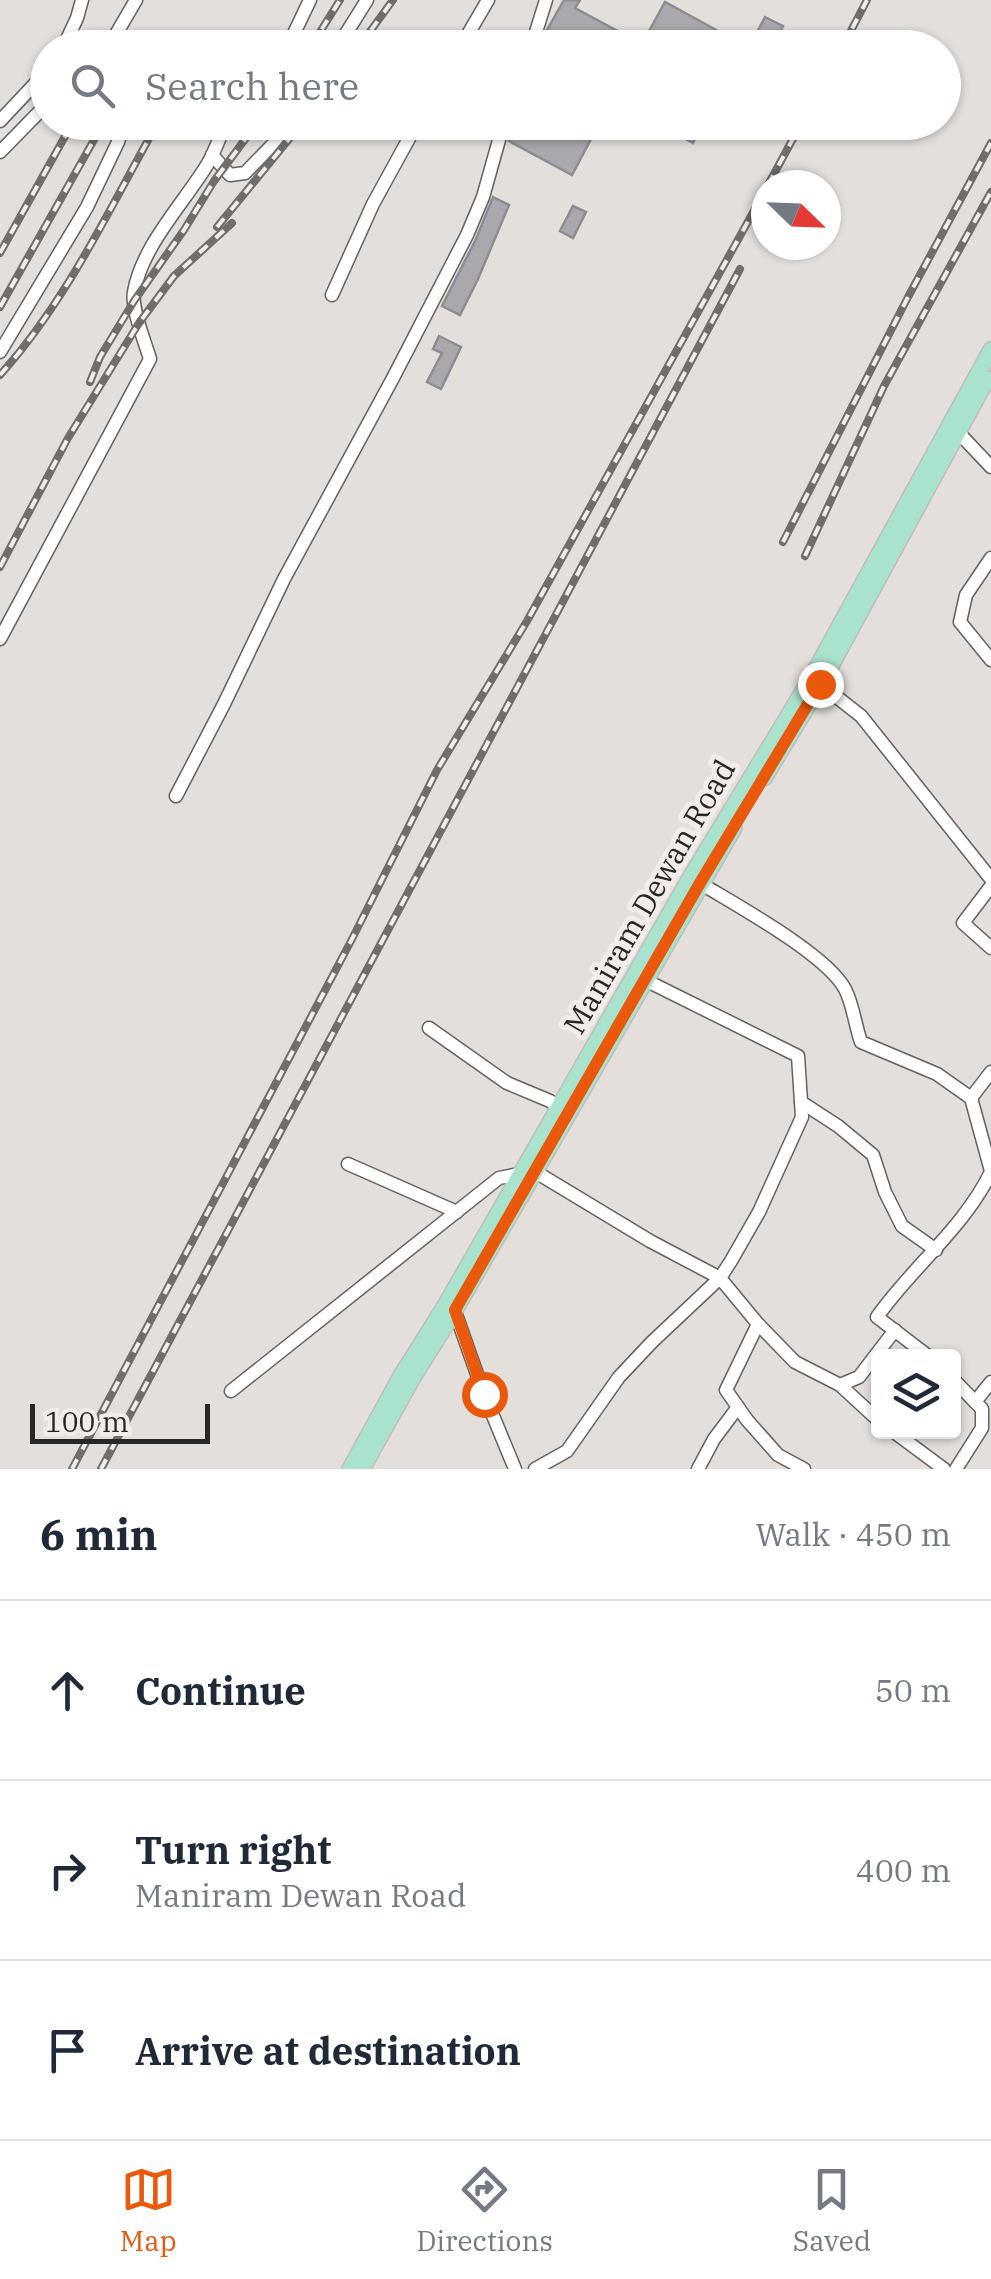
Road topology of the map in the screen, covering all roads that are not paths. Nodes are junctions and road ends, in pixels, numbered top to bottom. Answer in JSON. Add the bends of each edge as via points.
{"nodes":[{"id":1,"x":82,"y":0,"type":"edge"},
{"id":2,"x":136,"y":0,"type":"edge"},
{"id":3,"x":310,"y":0,"type":"edge"},
{"id":4,"x":367,"y":0,"type":"edge"},
{"id":5,"x":488,"y":0,"type":"edge"},
{"id":6,"x":546,"y":0,"type":"edge"},
{"id":7,"x":72,"y":30,"type":"edge"},
{"id":8,"x":118,"y":30,"type":"edge"},
{"id":9,"x":296,"y":30,"type":"edge"},
{"id":10,"x":349,"y":30,"type":"edge"},
{"id":11,"x":470,"y":30,"type":"edge"},
{"id":12,"x":537,"y":30,"type":"edge"},
{"id":13,"x":30,"y":89,"type":"edge"},
{"id":14,"x":0,"y":121,"type":"edge"},
{"id":15,"x":30,"y":122,"type":"edge"},
{"id":16,"x":119,"y":140,"type":"edge"},
{"id":17,"x":218,"y":140,"type":"edge"},
{"id":18,"x":277,"y":140,"type":"edge"},
{"id":19,"x":408,"y":140,"type":"edge"},
{"id":20,"x":499,"y":140,"type":"edge"},
{"id":21,"x":0,"y":152,"type":"edge"},
{"id":22,"x":212,"y":155,"type":"junction"},
{"id":23,"x":332,"y":296,"type":"dead end"},
{"id":24,"x":991,"y":350,"type":"edge"},
{"id":25,"x":0,"y":352,"type":"edge"},
{"id":26,"x":991,"y":371,"type":"edge"},
{"id":27,"x":953,"y":430,"type":"junction"},
{"id":28,"x":991,"y":468,"type":"edge"},
{"id":29,"x":991,"y":558,"type":"edge"},
{"id":30,"x":0,"y":639,"type":"edge"},
{"id":31,"x":991,"y":660,"type":"edge"},
{"id":32,"x":816,"y":680,"type":"junction"},
{"id":33,"x":770,"y":759,"type":"junction"},
{"id":34,"x":176,"y":796,"type":"dead end"},
{"id":35,"x":700,"y":883,"type":"junction"},
{"id":36,"x":991,"y":883,"type":"edge"},
{"id":37,"x":991,"y":948,"type":"edge"},
{"id":38,"x":640,"y":977,"type":"junction"},
{"id":39,"x":429,"y":1028,"type":"dead end"},
{"id":40,"x":991,"y":1072,"type":"edge"},
{"id":41,"x":971,"y":1098,"type":"junction"},
{"id":42,"x":801,"y":1102,"type":"junction"},
{"id":43,"x":564,"y":1111,"type":"junction"},
{"id":44,"x":348,"y":1164,"type":"dead end"},
{"id":45,"x":527,"y":1172,"type":"junction"},
{"id":46,"x":991,"y":1172,"type":"edge"},
{"id":47,"x":457,"y":1212,"type":"junction"},
{"id":48,"x":936,"y":1250,"type":"junction"},
{"id":49,"x":720,"y":1278,"type":"junction"},
{"id":50,"x":452,"y":1305,"type":"junction"},
{"id":51,"x":758,"y":1324,"type":"junction"},
{"id":52,"x":895,"y":1330,"type":"junction"},
{"id":53,"x":919,"y":1349,"type":"edge"},
{"id":54,"x":991,"y":1382,"type":"edge"},
{"id":55,"x":840,"y":1386,"type":"junction"},
{"id":56,"x":961,"y":1387,"type":"edge"},
{"id":57,"x":232,"y":1391,"type":"dead end"},
{"id":58,"x":975,"y":1402,"type":"junction"},
{"id":59,"x":738,"y":1407,"type":"junction"},
{"id":60,"x":871,"y":1414,"type":"edge"},
{"id":61,"x":987,"y":1427,"type":"edge"},
{"id":62,"x":903,"y":1439,"type":"edge"},
{"id":63,"x":350,"y":1469,"type":"edge"},
{"id":64,"x":362,"y":1469,"type":"edge"},
{"id":65,"x":514,"y":1469,"type":"edge"},
{"id":66,"x":535,"y":1469,"type":"edge"},
{"id":67,"x":698,"y":1469,"type":"edge"},
{"id":68,"x":804,"y":1469,"type":"edge"},
{"id":69,"x":944,"y":1469,"type":"edge"},
{"id":70,"x":956,"y":1469,"type":"edge"}],
"edges":[{"from":1,"to":7,"type":"street"},
{"from":2,"to":8,"type":"street"},
{"from":3,"to":9,"type":"street"},
{"from":4,"to":10,"type":"street"},
{"from":5,"to":11,"type":"street"},
{"from":6,"to":12,"type":"street"},
{"from":13,"to":14,"type":"street"},
{"from":15,"to":21,"type":"street"},
{"from":16,"to":25,"type":"street","via":[[87,207]]},
{"from":17,"to":22,"type":"street"},
{"from":18,"to":22,"type":"street","via":[[245,173],[230,175]]},
{"from":19,"to":23,"type":"street"},
{"from":20,"to":34,"type":"street","via":[[467,235]]},
{"from":22,"to":30,"type":"street","via":[[144,263],[133,294],[150,358]]},
{"from":24,"to":27,"type":"main road","name":"Maniram Dewan Road"},
{"from":26,"to":27,"type":"main road","name":"Maniram Dewan Road"},
{"from":27,"to":28,"type":"street"},
{"from":27,"to":32,"type":"main road","name":"Maniram Dewan Road"},
{"from":29,"to":31,"type":"street","via":[[966,595],[960,622]]},
{"from":32,"to":33,"type":"main road","name":"Maniram Dewan Road"},
{"from":32,"to":36,"type":"street","via":[[861,716]]},
{"from":33,"to":35,"type":"main road","name":"Maniram Dewan Road"},
{"from":33,"to":38,"type":"main road","name":"Maniram Dewan Road","via":[[689,880]]},
{"from":35,"to":38,"type":"main road","name":"Maniram Dewan Road"},
{"from":35,"to":41,"type":"street","via":[[832,970],[847,991],[861,1042],[938,1074]]},
{"from":36,"to":37,"type":"street","via":[[963,923]]},
{"from":38,"to":42,"type":"street","via":[[798,1056]]},
{"from":38,"to":43,"type":"main road","name":"Maniram Dewan Road"},
{"from":39,"to":43,"type":"street","via":[[507,1083]]},
{"from":40,"to":41,"type":"street"},
{"from":41,"to":46,"type":"street"},
{"from":42,"to":48,"type":"street","via":[[874,1156],[902,1226]]},
{"from":42,"to":49,"type":"street","via":[[802,1118]]},
{"from":43,"to":45,"type":"main road","name":"Maniram Dewan Road"},
{"from":44,"to":47,"type":"street"},
{"from":45,"to":47,"type":"street","via":[[499,1178]]},
{"from":45,"to":49,"type":"street"},
{"from":45,"to":50,"type":"main road","name":"Maniram Dewan Road"},
{"from":46,"to":48,"type":"street"},
{"from":47,"to":57,"type":"street"},
{"from":48,"to":52,"type":"street","via":[[877,1317]]},
{"from":49,"to":51,"type":"street"},
{"from":49,"to":66,"type":"street","via":[[619,1377],[567,1451]]},
{"from":50,"to":63,"type":"main road","name":"Maniram Dewan Road","via":[[401,1376]]},
{"from":50,"to":64,"type":"main road","name":"Maniram Dewan Road"},
{"from":50,"to":65,"type":"street"},
{"from":51,"to":55,"type":"street","via":[[795,1362]]},
{"from":51,"to":59,"type":"street","via":[[726,1390]]},
{"from":52,"to":53,"type":"street"},
{"from":52,"to":55,"type":"street","via":[[859,1377]]},
{"from":54,"to":58,"type":"street"},
{"from":55,"to":60,"type":"street"},
{"from":56,"to":58,"type":"street"},
{"from":58,"to":61,"type":"street"},
{"from":59,"to":67,"type":"street"},
{"from":59,"to":68,"type":"street","via":[[778,1455]]},
{"from":61,"to":70,"type":"street"},
{"from":62,"to":69,"type":"street"}]}
